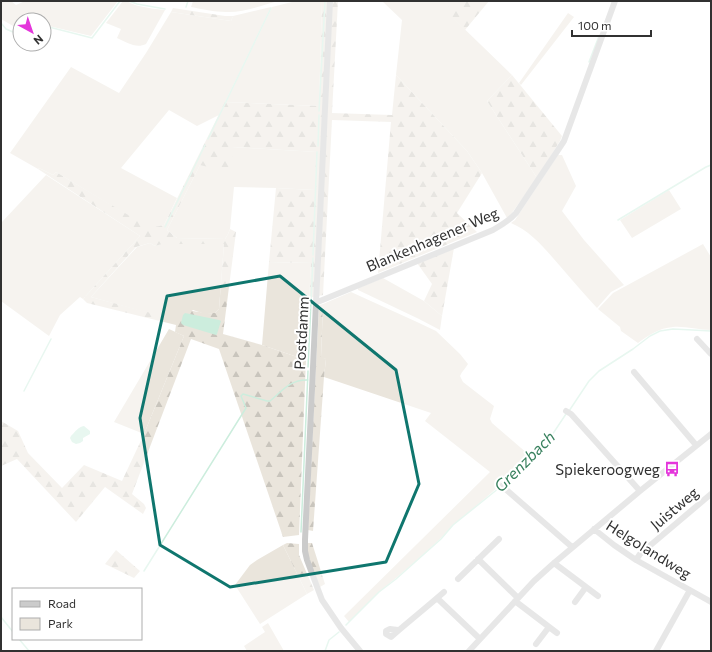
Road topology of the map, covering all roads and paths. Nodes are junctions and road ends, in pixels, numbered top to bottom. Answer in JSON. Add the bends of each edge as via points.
{"nodes":[{"id":1,"x":330,"y":1,"type":"edge"},
{"id":2,"x":615,"y":1,"type":"edge"},
{"id":3,"x":316,"y":301,"type":"junction"},
{"id":4,"x":697,"y":339,"type":"dead end"},
{"id":5,"x":711,"y":354,"type":"edge"},
{"id":6,"x":634,"y":372,"type":"dead end"},
{"id":7,"x":568,"y":412,"type":"dead end"},
{"id":8,"x":711,"y":434,"type":"edge"},
{"id":9,"x":696,"y":445,"type":"junction"},
{"id":10,"x":502,"y":486,"type":"dead end"},
{"id":11,"x":640,"y":491,"type":"junction"},
{"id":12,"x":711,"y":494,"type":"edge"},
{"id":13,"x":594,"y":529,"type":"junction"},
{"id":14,"x":498,"y":539,"type":"dead end"},
{"id":15,"x":572,"y":547,"type":"junction"},
{"id":16,"x":478,"y":560,"type":"junction"},
{"id":17,"x":636,"y":560,"type":"junction"},
{"id":18,"x":554,"y":563,"type":"junction"},
{"id":19,"x":458,"y":579,"type":"dead end"},
{"id":20,"x":586,"y":587,"type":"junction"},
{"id":21,"x":690,"y":590,"type":"junction"},
{"id":22,"x":444,"y":592,"type":"dead end"},
{"id":23,"x":598,"y":596,"type":"dead end"},
{"id":24,"x":437,"y":598,"type":"junction"},
{"id":25,"x":517,"y":600,"type":"junction"},
{"id":26,"x":575,"y":602,"type":"dead end"},
{"id":27,"x":711,"y":602,"type":"edge"},
{"id":28,"x":549,"y":626,"type":"junction"},
{"id":29,"x":398,"y":630,"type":"dead end"},
{"id":30,"x":558,"y":633,"type":"dead end"},
{"id":31,"x":480,"y":639,"type":"junction"},
{"id":32,"x":536,"y":644,"type":"dead end"},
{"id":33,"x":360,"y":651,"type":"edge"},
{"id":34,"x":469,"y":651,"type":"edge"},
{"id":35,"x":656,"y":651,"type":"edge"}],
"edges":[{"from":1,"to":3,"type":"street","name":"Postdamm"},
{"from":2,"to":3,"type":"street","name":"Blankenhagener Weg","via":[[564,141],[510,220],[493,230]]},
{"from":3,"to":33,"type":"street","name":"Postdamm","via":[[305,552],[322,600]]},
{"from":4,"to":5,"type":"street"},
{"from":6,"to":9,"type":"street"},
{"from":7,"to":11,"type":"street"},
{"from":8,"to":9,"type":"street"},
{"from":9,"to":11,"type":"street"},
{"from":10,"to":15,"type":"street"},
{"from":11,"to":13,"type":"street"},
{"from":12,"to":17,"type":"street","name":"Juistweg"},
{"from":13,"to":15,"type":"street"},
{"from":13,"to":17,"type":"street","name":"Helgolandweg"},
{"from":14,"to":16,"type":"street"},
{"from":15,"to":18,"type":"street"},
{"from":16,"to":19,"type":"street"},
{"from":16,"to":25,"type":"street"},
{"from":17,"to":21,"type":"street","name":"Helgolandweg"},
{"from":18,"to":20,"type":"street"},
{"from":18,"to":25,"type":"street"},
{"from":20,"to":23,"type":"street"},
{"from":20,"to":26,"type":"street"},
{"from":21,"to":27,"type":"street","name":"Helgolandweg"},
{"from":21,"to":35,"type":"street"},
{"from":22,"to":24,"type":"street"},
{"from":24,"to":29,"type":"street"},
{"from":24,"to":31,"type":"street"},
{"from":25,"to":28,"type":"street"},
{"from":25,"to":31,"type":"street"},
{"from":28,"to":30,"type":"street"},
{"from":28,"to":32,"type":"street"},
{"from":31,"to":34,"type":"street"}]}
